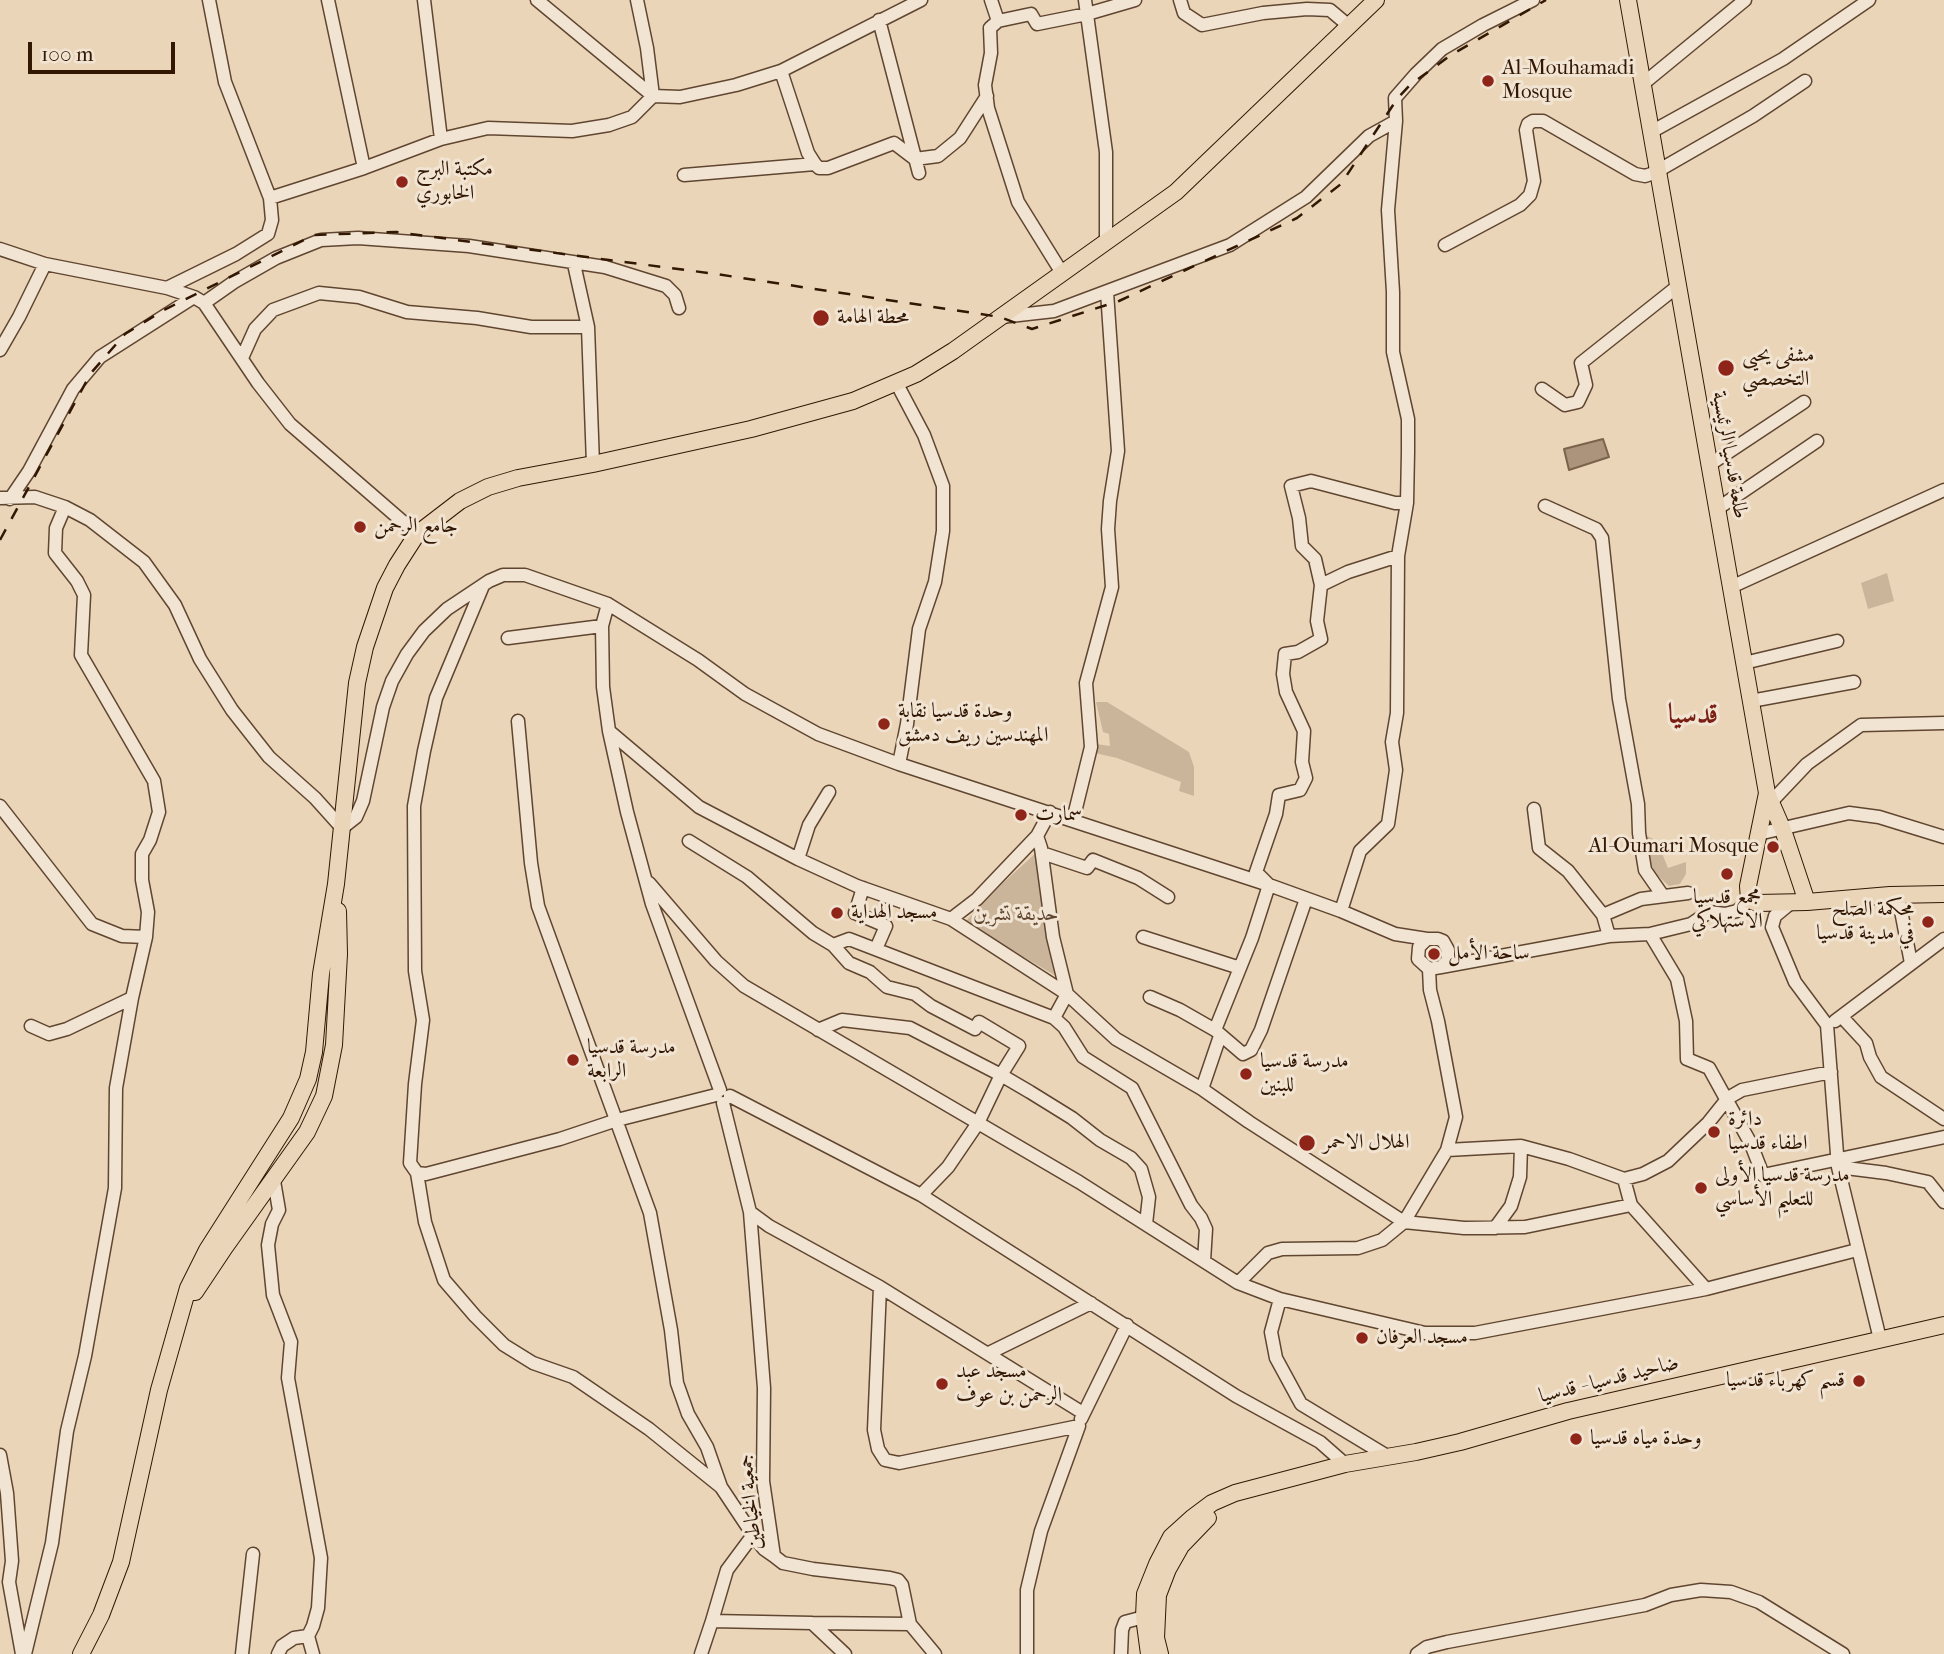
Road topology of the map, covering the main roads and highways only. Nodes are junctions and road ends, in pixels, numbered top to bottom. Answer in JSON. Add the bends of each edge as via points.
{"nodes":[{"id":1,"x":1376,"y":0,"type":"edge"},
{"id":2,"x":1628,"y":0,"type":"edge"},
{"id":3,"x":1769,"y":797,"type":"junction"},
{"id":4,"x":336,"y":884,"type":"junction"},
{"id":5,"x":1944,"y":894,"type":"edge"},
{"id":6,"x":1799,"y":902,"type":"junction"},
{"id":7,"x":179,"y":1323,"type":"junction"},
{"id":8,"x":1944,"y":1325,"type":"edge"},
{"id":9,"x":1286,"y":1481,"type":"junction"},
{"id":10,"x":81,"y":1654,"type":"edge"},
{"id":11,"x":1149,"y":1654,"type":"edge"},
{"id":12,"x":1160,"y":1654,"type":"edge"}],
"edges":[{"from":1,"to":4,"type":"main road","via":[[1176,192],[935,363],[853,401],[751,429],[488,487],[460,501],[417,534],[384,588],[365,647],[357,683]]},
{"from":2,"to":3,"type":"main road","name":"طلعة قدسيا الرئيسية"},
{"from":3,"to":6,"type":"main road","name":"طلعة قدسيا الرئيسية","via":[[1783,830]]},
{"from":3,"to":6,"type":"main road","name":"طلعة قدسيا الرئيسية","via":[[1758,834],[1749,900]]},
{"from":4,"to":7,"type":"main road","via":[[314,1052],[303,1093],[206,1250],[188,1288]]},
{"from":4,"to":7,"type":"main road","via":[[339,954],[329,1080],[312,1122],[212,1265]]},
{"from":5,"to":6,"type":"main road"},
{"from":7,"to":10,"type":"main road","via":[[159,1390],[121,1562]]},
{"from":8,"to":9,"type":"main road","name":"ضاحيد قدسيا - قدسيا","via":[[1568,1410],[1416,1452]]},
{"from":9,"to":11,"type":"main road","via":[[1212,1503],[1171,1537],[1145,1594],[1143,1617]]},
{"from":9,"to":12,"type":"main road","via":[[1215,1513],[1181,1546],[1158,1595]]}]}
